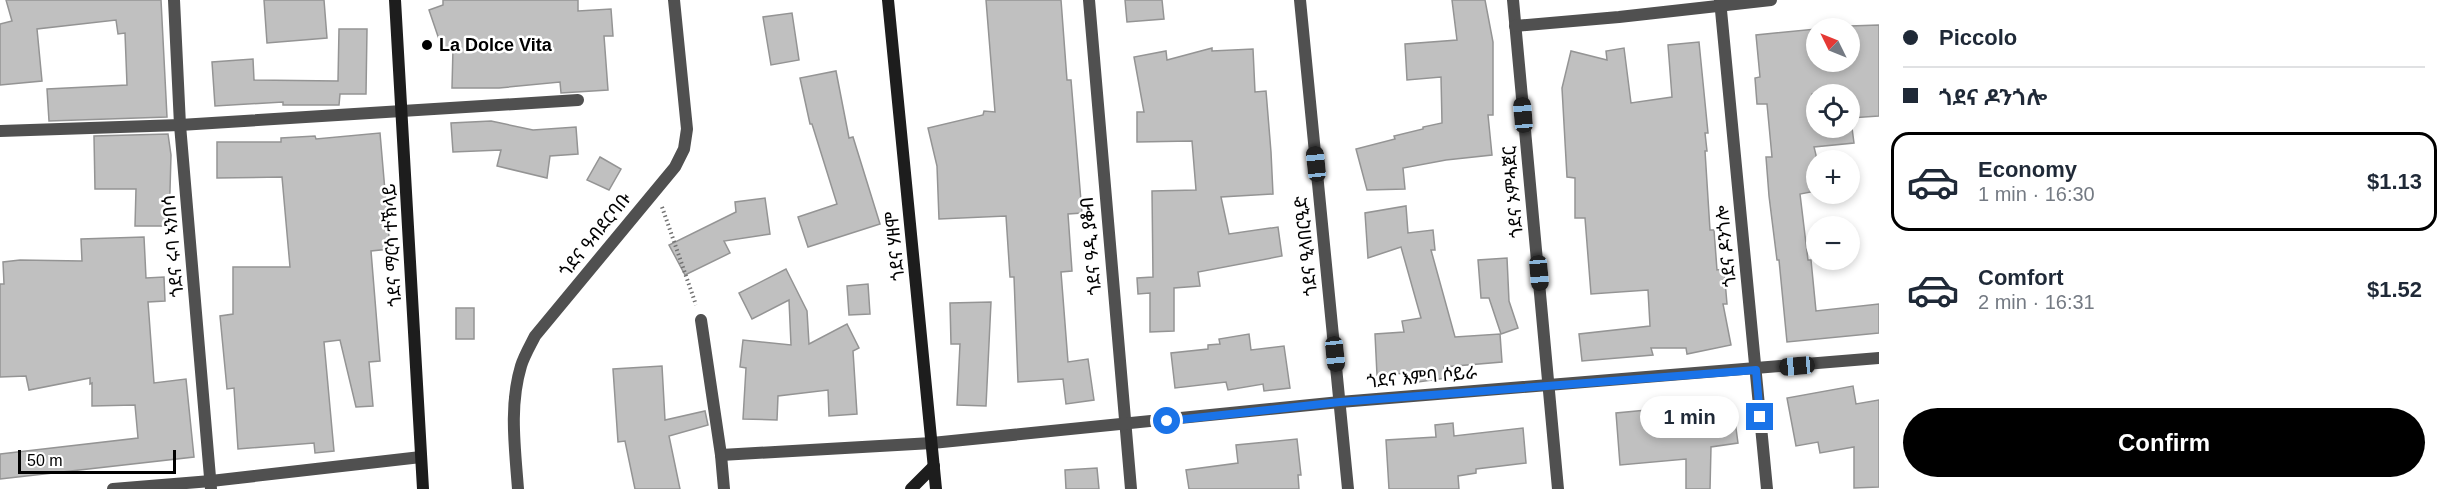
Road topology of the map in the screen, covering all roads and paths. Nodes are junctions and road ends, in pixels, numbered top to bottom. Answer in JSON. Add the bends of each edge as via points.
{"nodes":[{"id":1,"x":174,"y":0,"type":"edge"},
{"id":2,"x":395,"y":0,"type":"edge"},
{"id":3,"x":674,"y":0,"type":"edge"},
{"id":4,"x":888,"y":0,"type":"edge"},
{"id":5,"x":1089,"y":0,"type":"edge"},
{"id":6,"x":1300,"y":0,"type":"edge"},
{"id":7,"x":1513,"y":0,"type":"edge"},
{"id":8,"x":1771,"y":0,"type":"edge"},
{"id":9,"x":1720,"y":2,"type":"edge"},
{"id":10,"x":1515,"y":26,"type":"junction"},
{"id":11,"x":578,"y":100,"type":"dead end"},
{"id":12,"x":403,"y":110,"type":"junction"},
{"id":13,"x":180,"y":125,"type":"junction"},
{"id":14,"x":0,"y":131,"type":"edge"},
{"id":15,"x":656,"y":189,"type":"junction"},
{"id":16,"x":701,"y":320,"type":"joint"},
{"id":17,"x":1879,"y":358,"type":"edge"},
{"id":18,"x":1756,"y":370,"type":"junction"},
{"id":19,"x":1549,"y":385,"type":"junction"},
{"id":20,"x":1340,"y":402,"type":"junction"},
{"id":21,"x":1124,"y":426,"type":"junction"},
{"id":22,"x":932,"y":443,"type":"junction"},
{"id":23,"x":721,"y":455,"type":"junction"},
{"id":24,"x":421,"y":457,"type":"junction"},
{"id":25,"x":934,"y":466,"type":"junction"},
{"id":26,"x":211,"y":485,"type":"edge"},
{"id":27,"x":113,"y":489,"type":"edge"},
{"id":28,"x":423,"y":489,"type":"edge"},
{"id":29,"x":518,"y":489,"type":"edge"},
{"id":30,"x":724,"y":489,"type":"edge"},
{"id":31,"x":911,"y":489,"type":"edge"},
{"id":32,"x":936,"y":489,"type":"edge"},
{"id":33,"x":1131,"y":489,"type":"edge"},
{"id":34,"x":1348,"y":489,"type":"edge"},
{"id":35,"x":1558,"y":489,"type":"edge"},
{"id":36,"x":1767,"y":489,"type":"edge"}],
"edges":[{"from":1,"to":13,"type":"street","name":"ጎደና ሩባ ኣንበሳ"},
{"from":2,"to":12,"type":"street","name":"ጎደና ማርሳ ተኽላይ"},
{"from":3,"to":15,"type":"street","name":"ጎደና ዓብደርባቡ","via":[[687,129],[684,149],[675,167]]},
{"from":4,"to":22,"type":"street","name":"ጎደና ሃዘሞ"},
{"from":5,"to":21,"type":"street","name":"ጎደና ዓዲ ያቆብ"},
{"from":6,"to":20,"type":"street","name":"ጎደና ዒላበርዒድ"},
{"from":7,"to":10,"type":"street","name":"ጎደና ኦምሓጀር"},
{"from":8,"to":9,"type":"street"},
{"from":9,"to":10,"type":"street","via":[[1619,17]]},
{"from":9,"to":18,"type":"street","name":"ጎደና ዶንጎሎ"},
{"from":10,"to":19,"type":"street","name":"ጎደና ኦምሓጀር"},
{"from":11,"to":12,"type":"street"},
{"from":12,"to":13,"type":"street"},
{"from":12,"to":24,"type":"street","name":"ጎደና ማርሳ ተኽላይ"},
{"from":13,"to":14,"type":"street"},
{"from":13,"to":26,"type":"street","name":"ጎደና ሩባ ኣንበሳ"},
{"from":15,"to":16,"type":"path"},
{"from":15,"to":29,"type":"street","name":"ጎደና ዓብደርባቡ","via":[[535,336],[521,364],[513,431]]},
{"from":16,"to":23,"type":"street"},
{"from":17,"to":18,"type":"street","name":"ጎደና እምባ ሶይራ"},
{"from":18,"to":19,"type":"street","name":"ጎደና እምባ ሶይራ"},
{"from":18,"to":36,"type":"street","name":"ጎደና ዶንጎሎ"},
{"from":19,"to":20,"type":"street","name":"ጎደና እምባ ሶይራ"},
{"from":19,"to":35,"type":"street","name":"ጎደና ኦምሓጀር"},
{"from":20,"to":21,"type":"street","name":"ጎደና እምባ ሶይራ"},
{"from":20,"to":34,"type":"street","name":"ጎደና ዒላበርዒድ"},
{"from":21,"to":22,"type":"street","name":"ጎደና እምባ ሶይራ"},
{"from":21,"to":33,"type":"street","name":"ጎደና ዓዲ ያቆብ"},
{"from":22,"to":23,"type":"street","name":"ጎደና እምባ ሶይራ"},
{"from":22,"to":25,"type":"street","name":"ጎደና ሃዘሞ"},
{"from":23,"to":30,"type":"street"},
{"from":24,"to":26,"type":"street"},
{"from":24,"to":28,"type":"street","name":"ጎደና ማርሳ ተኽላይ"},
{"from":25,"to":31,"type":"street"},
{"from":25,"to":32,"type":"street","name":"ጎደና ሃዘሞ"},
{"from":26,"to":27,"type":"street"}]}
